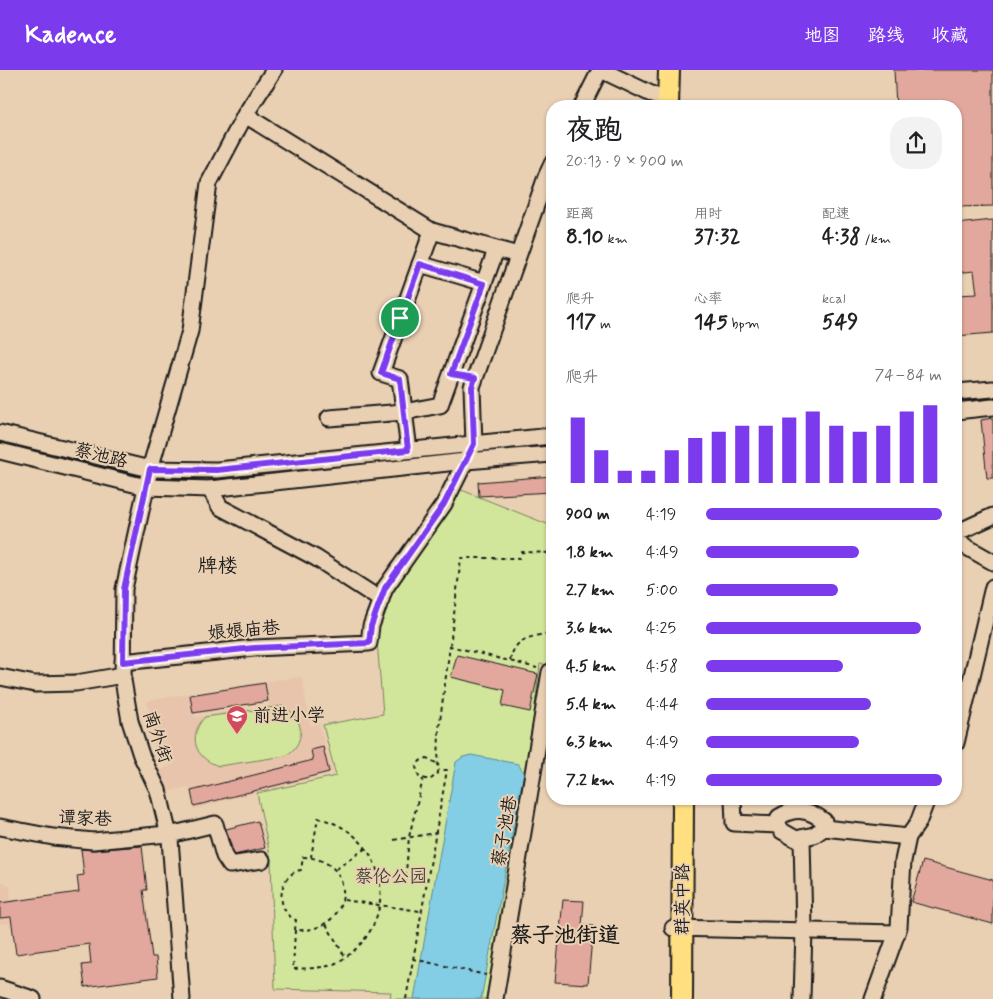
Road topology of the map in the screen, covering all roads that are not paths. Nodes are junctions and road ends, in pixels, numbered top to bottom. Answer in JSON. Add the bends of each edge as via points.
{"nodes":[{"id":1,"x":274,"y":70,"type":"edge"},
{"id":2,"x":600,"y":70,"type":"edge"},
{"id":3,"x":668,"y":70,"type":"edge"},
{"id":4,"x":679,"y":70,"type":"edge"},
{"id":5,"x":585,"y":100,"type":"edge"},
{"id":6,"x":662,"y":100,"type":"edge"},
{"id":7,"x":671,"y":100,"type":"edge"},
{"id":8,"x":673,"y":100,"type":"edge"},
{"id":9,"x":245,"y":115,"type":"junction"},
{"id":10,"x":546,"y":180,"type":"edge"},
{"id":11,"x":432,"y":231,"type":"junction"},
{"id":12,"x":496,"y":250,"type":"junction"},
{"id":13,"x":518,"y":255,"type":"junction"},
{"id":14,"x":420,"y":264,"type":"junction"},
{"id":15,"x":484,"y":284,"type":"junction"},
{"id":16,"x":451,"y":374,"type":"junction"},
{"id":17,"x":475,"y":378,"type":"junction"},
{"id":18,"x":993,"y":389,"type":"edge"},
{"id":19,"x":962,"y":392,"type":"edge"},
{"id":20,"x":993,"y":406,"type":"edge"},
{"id":21,"x":962,"y":410,"type":"edge"},
{"id":22,"x":404,"y":412,"type":"junction"},
{"id":23,"x":329,"y":418,"type":"dead end"},
{"id":24,"x":0,"y":433,"type":"edge"},
{"id":25,"x":546,"y":437,"type":"edge"},
{"id":26,"x":474,"y":444,"type":"junction"},
{"id":27,"x":408,"y":450,"type":"junction"},
{"id":28,"x":0,"y":451,"type":"edge"},
{"id":29,"x":546,"y":454,"type":"edge"},
{"id":30,"x":466,"y":461,"type":"junction"},
{"id":31,"x":150,"y":469,"type":"junction"},
{"id":32,"x":146,"y":487,"type":"junction"},
{"id":33,"x":210,"y":489,"type":"junction"},
{"id":34,"x":993,"y":516,"type":"edge"},
{"id":35,"x":962,"y":530,"type":"edge"},
{"id":36,"x":962,"y":544,"type":"edge"},
{"id":37,"x":993,"y":562,"type":"edge"},
{"id":38,"x":993,"y":587,"type":"edge"},
{"id":39,"x":381,"y":600,"type":"junction"},
{"id":40,"x":123,"y":669,"type":"junction"},
{"id":41,"x":0,"y":677,"type":"edge"},
{"id":42,"x":546,"y":691,"type":"edge"},
{"id":43,"x":962,"y":718,"type":"edge"},
{"id":44,"x":672,"y":805,"type":"edge"},
{"id":45,"x":683,"y":805,"type":"edge"},
{"id":46,"x":733,"y":805,"type":"edge"},
{"id":47,"x":925,"y":805,"type":"edge"},
{"id":48,"x":778,"y":825,"type":"junction"},
{"id":49,"x":0,"y":827,"type":"edge"},
{"id":50,"x":824,"y":828,"type":"junction"},
{"id":51,"x":169,"y":833,"type":"junction"},
{"id":52,"x":908,"y":837,"type":"junction"},
{"id":53,"x":802,"y":838,"type":"junction"},
{"id":54,"x":262,"y":860,"type":"dead end"},
{"id":55,"x":678,"y":928,"type":"junction"},
{"id":56,"x":804,"y":930,"type":"junction"},
{"id":57,"x":896,"y":933,"type":"junction"},
{"id":58,"x":0,"y":988,"type":"edge"},
{"id":59,"x":33,"y":999,"type":"edge"},
{"id":60,"x":182,"y":999,"type":"edge"},
{"id":61,"x":495,"y":999,"type":"edge"},
{"id":62,"x":672,"y":999,"type":"edge"},
{"id":63,"x":682,"y":999,"type":"edge"},
{"id":64,"x":802,"y":999,"type":"edge"},
{"id":65,"x":873,"y":999,"type":"edge"}],
"edges":[{"from":1,"to":9,"type":"street","name":"南外街"},
{"from":2,"to":5,"type":"street"},
{"from":2,"to":6,"type":"street"},
{"from":3,"to":7,"type":"main road"},
{"from":4,"to":8,"type":"main road"},
{"from":9,"to":11,"type":"street"},
{"from":9,"to":31,"type":"street","name":"南外街","via":[[209,183],[190,331]]},
{"from":10,"to":13,"type":"street"},
{"from":11,"to":12,"type":"street"},
{"from":11,"to":14,"type":"street"},
{"from":12,"to":13,"type":"street"},
{"from":12,"to":15,"type":"street"},
{"from":13,"to":17,"type":"street"},
{"from":14,"to":15,"type":"street"},
{"from":14,"to":22,"type":"street","via":[[381,373],[400,379]]},
{"from":15,"to":16,"type":"street"},
{"from":16,"to":17,"type":"street"},
{"from":16,"to":22,"type":"street","via":[[440,405]]},
{"from":17,"to":26,"type":"street","via":[[472,387]]},
{"from":18,"to":19,"type":"street"},
{"from":20,"to":21,"type":"street"},
{"from":22,"to":23,"type":"street"},
{"from":22,"to":27,"type":"street"},
{"from":24,"to":31,"type":"street","name":"蔡池路"},
{"from":25,"to":26,"type":"street","name":"蔡池路"},
{"from":26,"to":27,"type":"street","name":"蔡池路"},
{"from":26,"to":30,"type":"street"},
{"from":27,"to":31,"type":"street","name":"蔡池路","via":[[217,470]]},
{"from":28,"to":32,"type":"street","name":"蔡池路"},
{"from":29,"to":30,"type":"street","name":"蔡池路"},
{"from":30,"to":33,"type":"street","name":"蔡池路"},
{"from":30,"to":39,"type":"street","via":[[444,504],[385,588]]},
{"from":31,"to":32,"type":"street","name":"南外街"},
{"from":32,"to":33,"type":"street","name":"蔡池路"},
{"from":32,"to":40,"type":"street","name":"南外街","via":[[124,589]]},
{"from":33,"to":39,"type":"street","via":[[220,507],[316,558]]},
{"from":34,"to":35,"type":"street"},
{"from":36,"to":37,"type":"street"},
{"from":38,"to":43,"type":"street"},
{"from":39,"to":40,"type":"street","name":"娘娘庙巷","via":[[371,626],[369,643],[254,648]]},
{"from":40,"to":41,"type":"street","name":"娘娘庙巷","via":[[76,683],[35,684]]},
{"from":40,"to":51,"type":"street","name":"南外街","via":[[130,721],[141,755],[158,790]]},
{"from":42,"to":61,"type":"street","name":"蔡子池巷"},
{"from":44,"to":55,"type":"main road","name":"群英中路"},
{"from":45,"to":55,"type":"main road","name":"群英中路"},
{"from":46,"to":48,"type":"street","via":[[734,823]]},
{"from":47,"to":52,"type":"street"},
{"from":48,"to":50,"type":"street","via":[[779,817],[788,811],[803,810],[816,814],[824,821]]},
{"from":48,"to":53,"type":"street","via":[[788,835]]},
{"from":49,"to":51,"type":"street","name":"谭家巷","via":[[93,841]]},
{"from":50,"to":52,"type":"street"},
{"from":50,"to":53,"type":"street"},
{"from":51,"to":54,"type":"street","name":"谭家巷","via":[[178,834],[215,824],[224,856],[230,865]]},
{"from":51,"to":60,"type":"street","name":"南外街"},
{"from":52,"to":57,"type":"street"},
{"from":53,"to":56,"type":"street"},
{"from":55,"to":56,"type":"street"},
{"from":55,"to":62,"type":"main road","name":"群英中路"},
{"from":55,"to":63,"type":"main road","name":"群英中路"},
{"from":56,"to":57,"type":"street"},
{"from":56,"to":64,"type":"street"},
{"from":57,"to":65,"type":"street"},
{"from":58,"to":59,"type":"street"}]}
